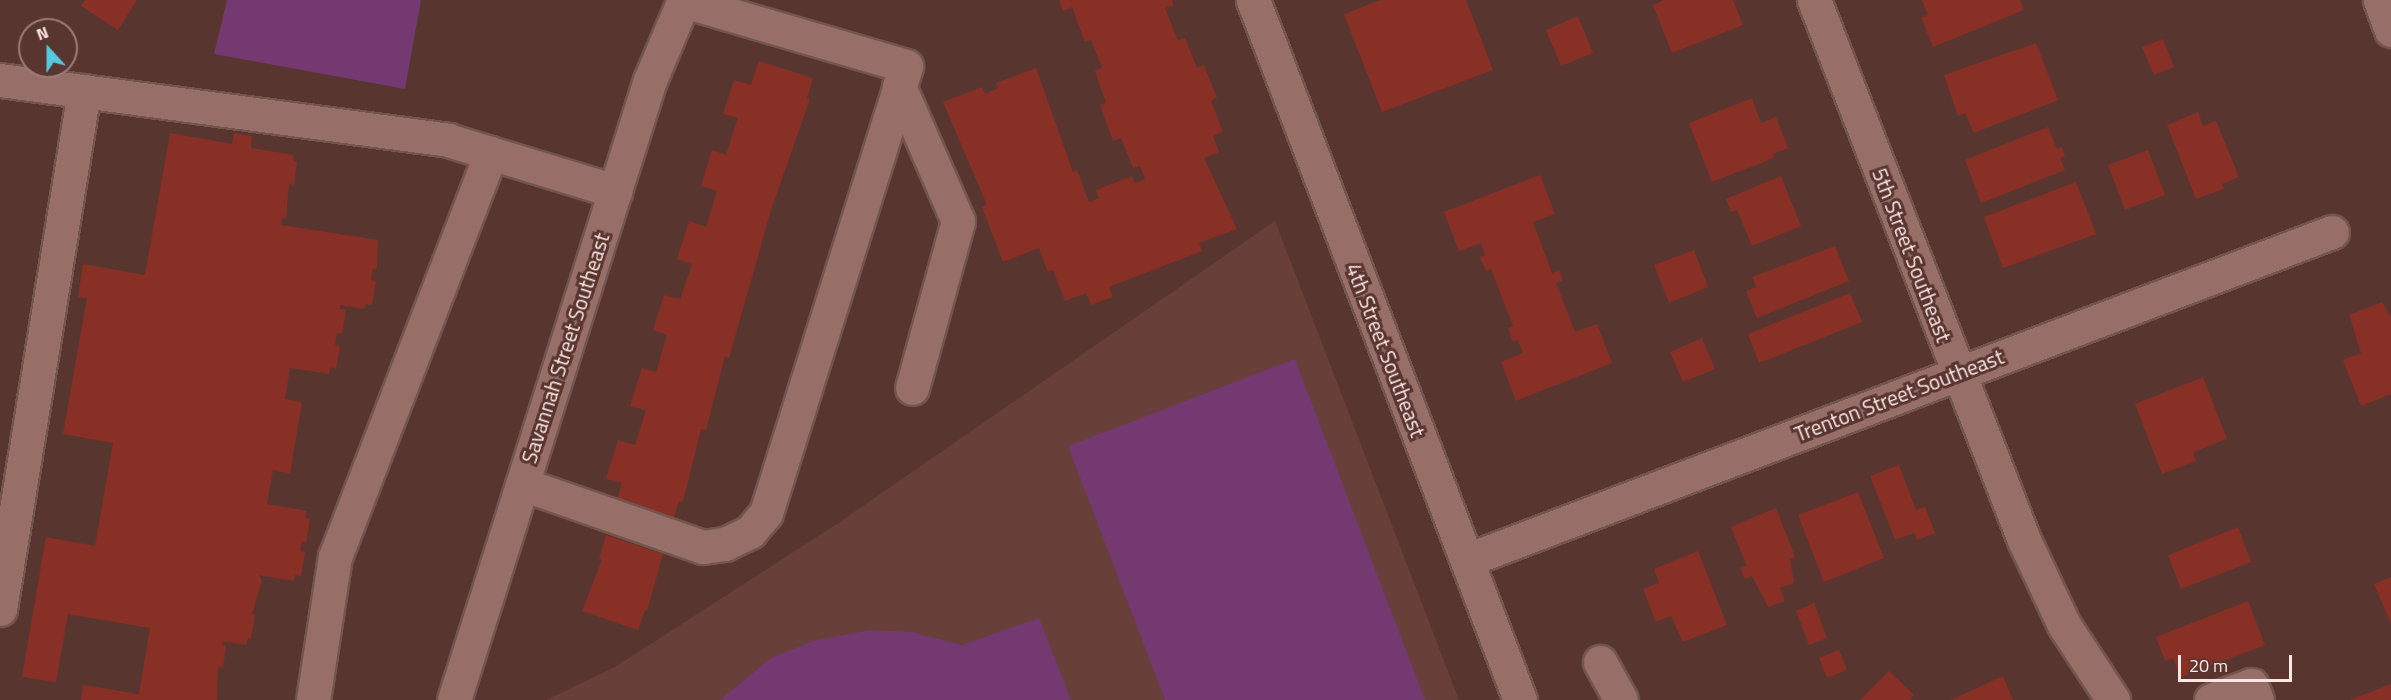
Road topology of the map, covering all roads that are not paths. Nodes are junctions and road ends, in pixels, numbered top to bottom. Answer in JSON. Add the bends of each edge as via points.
{"nodes":[{"id":1,"x":684,"y":0,"type":"edge"},
{"id":2,"x":1253,"y":0,"type":"edge"},
{"id":3,"x":1814,"y":0,"type":"edge"},
{"id":4,"x":2379,"y":0,"type":"edge"},
{"id":5,"x":2391,"y":30,"type":"edge"},
{"id":6,"x":0,"y":80,"type":"edge"},
{"id":7,"x":899,"y":86,"type":"junction"},
{"id":8,"x":84,"y":91,"type":"junction"},
{"id":9,"x":491,"y":153,"type":"junction"},
{"id":10,"x":615,"y":191,"type":"junction"},
{"id":11,"x":2332,"y":232,"type":"dead end"},
{"id":12,"x":1957,"y":372,"type":"junction"},
{"id":13,"x":912,"y":388,"type":"dead end"},
{"id":14,"x":522,"y":484,"type":"junction"},
{"id":15,"x":1467,"y":560,"type":"junction"},
{"id":16,"x":0,"y":609,"type":"edge"},
{"id":17,"x":1600,"y":662,"type":"dead end"},
{"id":18,"x":314,"y":700,"type":"edge"},
{"id":19,"x":454,"y":700,"type":"edge"},
{"id":20,"x":1520,"y":700,"type":"edge"},
{"id":21,"x":1621,"y":700,"type":"edge"},
{"id":22,"x":2113,"y":700,"type":"edge"},
{"id":23,"x":2211,"y":700,"type":"edge"},
{"id":24,"x":2257,"y":700,"type":"edge"}],
"edges":[{"from":1,"to":7,"type":"street","via":[[906,66]]},
{"from":1,"to":10,"type":"street","name":"Savannah Street Southeast","via":[[650,80]]},
{"from":2,"to":15,"type":"street","name":"4th Street Southeast"},
{"from":3,"to":12,"type":"street","name":"5th Street Southeast"},
{"from":4,"to":5,"type":"street"},
{"from":6,"to":8,"type":"street"},
{"from":7,"to":13,"type":"street","via":[[958,221]]},
{"from":7,"to":14,"type":"street","via":[[766,513],[750,532],[725,544],[703,547]]},
{"from":8,"to":9,"type":"street","via":[[448,140]]},
{"from":8,"to":16,"type":"street"},
{"from":9,"to":10,"type":"street"},
{"from":9,"to":18,"type":"street","via":[[335,557]]},
{"from":10,"to":14,"type":"street","name":"Savannah Street Southeast"},
{"from":11,"to":12,"type":"street","name":"Trenton Street Southeast"},
{"from":12,"to":15,"type":"street","name":"Trenton Street Southeast"},
{"from":12,"to":22,"type":"street","name":"5th Street Southeast","via":[[2024,540],[2064,625]]},
{"from":14,"to":19,"type":"street","name":"Savannah Street Southeast"},
{"from":15,"to":20,"type":"street","name":"4th Street Southeast"},
{"from":17,"to":21,"type":"street"},
{"from":23,"to":24,"type":"street","via":[[2251,685]]}]}
